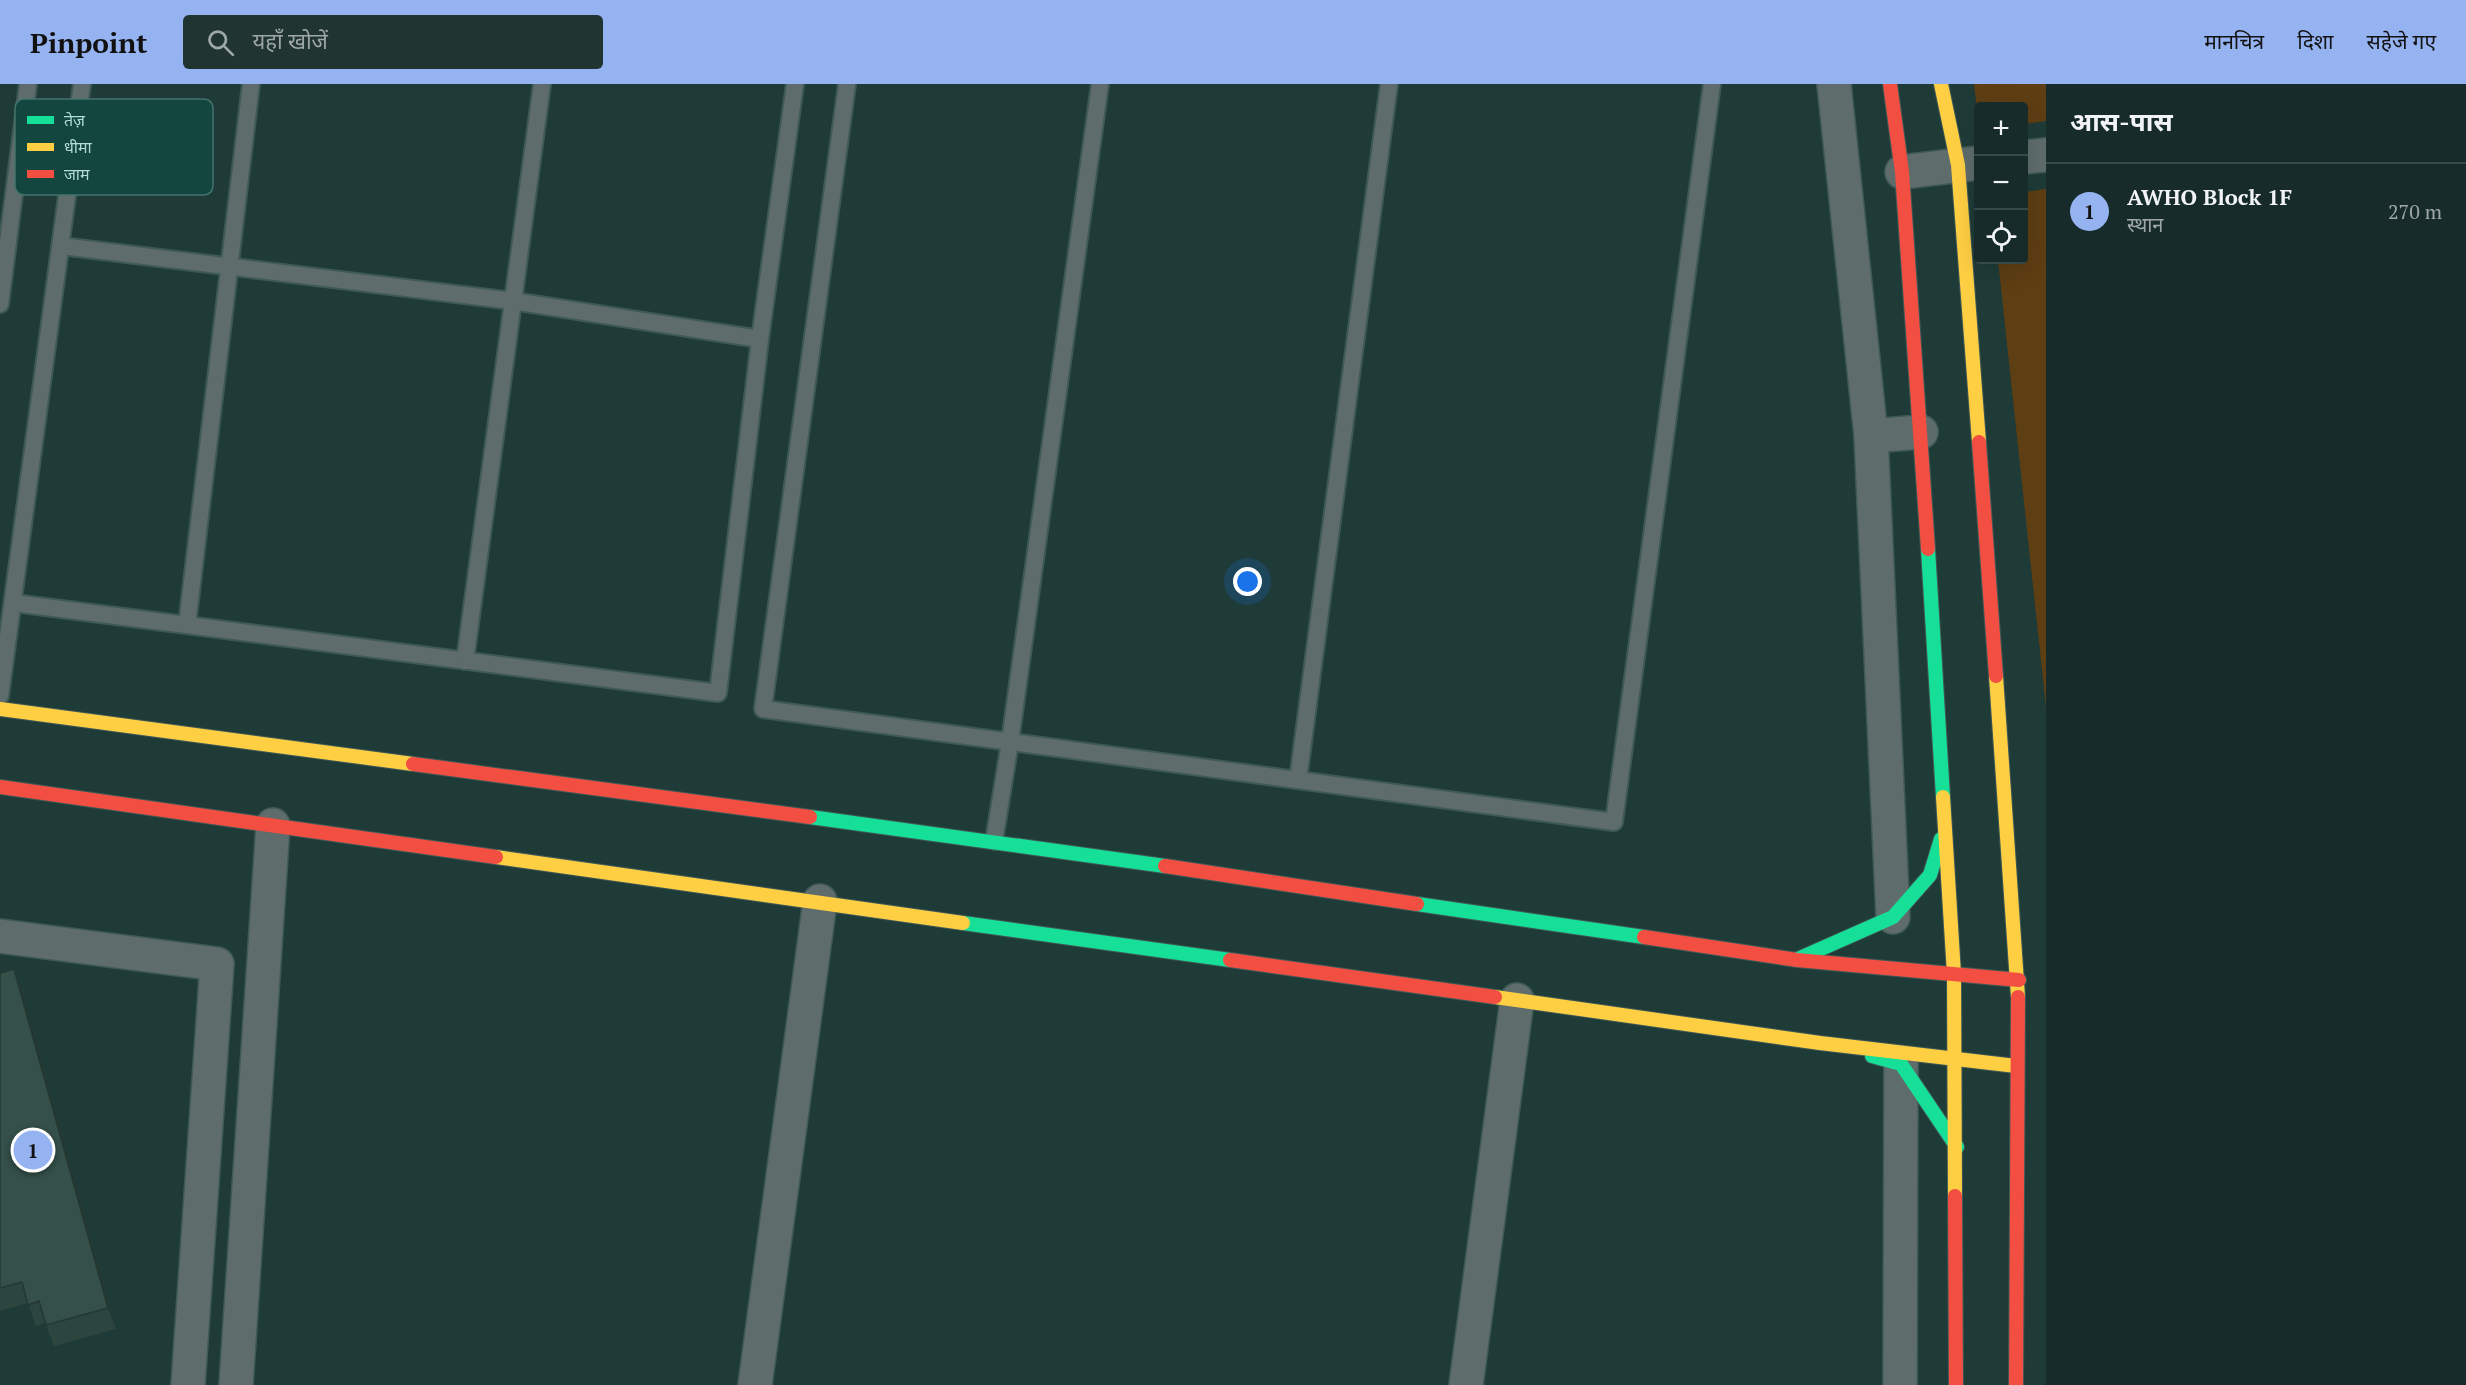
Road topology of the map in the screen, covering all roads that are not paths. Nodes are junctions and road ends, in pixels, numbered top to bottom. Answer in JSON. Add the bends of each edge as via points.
{"nodes":[{"id":1,"x":28,"y":84,"type":"edge"},
{"id":2,"x":82,"y":84,"type":"edge"},
{"id":3,"x":251,"y":84,"type":"edge"},
{"id":4,"x":542,"y":84,"type":"edge"},
{"id":5,"x":795,"y":84,"type":"edge"},
{"id":6,"x":847,"y":84,"type":"edge"},
{"id":7,"x":1100,"y":84,"type":"edge"},
{"id":8,"x":1389,"y":84,"type":"edge"},
{"id":9,"x":1712,"y":84,"type":"edge"},
{"id":10,"x":1834,"y":84,"type":"edge"},
{"id":11,"x":1890,"y":84,"type":"edge"},
{"id":12,"x":1941,"y":84,"type":"edge"},
{"id":13,"x":26,"y":99,"type":"edge"},
{"id":14,"x":80,"y":99,"type":"edge"},
{"id":15,"x":2046,"y":155,"type":"edge"},
{"id":16,"x":2028,"y":157,"type":"edge"},
{"id":17,"x":1968,"y":164,"type":"edge"},
{"id":18,"x":1902,"y":172,"type":"junction"},
{"id":19,"x":15,"y":186,"type":"edge"},
{"id":20,"x":68,"y":195,"type":"edge"},
{"id":21,"x":61,"y":246,"type":"junction"},
{"id":22,"x":229,"y":266,"type":"junction"},
{"id":23,"x":513,"y":301,"type":"junction"},
{"id":24,"x":0,"y":304,"type":"edge"},
{"id":25,"x":760,"y":339,"type":"junction"},
{"id":26,"x":1921,"y":432,"type":"junction"},
{"id":27,"x":1871,"y":436,"type":"junction"},
{"id":28,"x":14,"y":603,"type":"junction"},
{"id":29,"x":187,"y":625,"type":"junction"},
{"id":30,"x":465,"y":661,"type":"junction"},
{"id":31,"x":0,"y":696,"type":"edge"},
{"id":32,"x":0,"y":709,"type":"edge"},
{"id":33,"x":1010,"y":742,"type":"junction"},
{"id":34,"x":1298,"y":780,"type":"junction"},
{"id":35,"x":0,"y":787,"type":"edge"},
{"id":36,"x":1946,"y":822,"type":"junction"},
{"id":37,"x":273,"y":825,"type":"junction"},
{"id":38,"x":994,"y":841,"type":"junction"},
{"id":39,"x":820,"y":901,"type":"junction"},
{"id":40,"x":1893,"y":917,"type":"junction"},
{"id":41,"x":0,"y":936,"type":"edge"},
{"id":42,"x":1797,"y":960,"type":"junction"},
{"id":43,"x":1954,"y":974,"type":"junction"},
{"id":44,"x":2019,"y":980,"type":"junction"},
{"id":45,"x":1517,"y":1000,"type":"junction"},
{"id":46,"x":1820,"y":1043,"type":"junction"},
{"id":47,"x":1953,"y":1057,"type":"junction"},
{"id":48,"x":1900,"y":1064,"type":"junction"},
{"id":49,"x":2016,"y":1066,"type":"junction"},
{"id":50,"x":1957,"y":1147,"type":"junction"},
{"id":51,"x":188,"y":1385,"type":"edge"},
{"id":52,"x":236,"y":1385,"type":"edge"},
{"id":53,"x":755,"y":1385,"type":"edge"},
{"id":54,"x":1466,"y":1385,"type":"edge"},
{"id":55,"x":1900,"y":1385,"type":"edge"},
{"id":56,"x":1956,"y":1385,"type":"edge"},
{"id":57,"x":2016,"y":1385,"type":"edge"}],
"edges":[{"from":1,"to":13,"type":"lane"},
{"from":2,"to":14,"type":"lane"},
{"from":3,"to":22,"type":"lane"},
{"from":4,"to":23,"type":"lane"},
{"from":5,"to":25,"type":"lane"},
{"from":6,"to":33,"type":"lane","via":[[763,709]]},
{"from":7,"to":33,"type":"lane"},
{"from":8,"to":34,"type":"lane"},
{"from":9,"to":34,"type":"lane","via":[[1614,822]]},
{"from":10,"to":27,"type":"street"},
{"from":11,"to":18,"type":"street"},
{"from":12,"to":17,"type":"street"},
{"from":15,"to":16,"type":"street"},
{"from":17,"to":18,"type":"street"},
{"from":17,"to":44,"type":"street"},
{"from":18,"to":26,"type":"street"},
{"from":19,"to":24,"type":"lane"},
{"from":20,"to":21,"type":"lane"},
{"from":21,"to":22,"type":"lane"},
{"from":21,"to":28,"type":"lane"},
{"from":22,"to":23,"type":"lane"},
{"from":22,"to":29,"type":"lane"},
{"from":23,"to":25,"type":"lane"},
{"from":23,"to":30,"type":"lane"},
{"from":25,"to":30,"type":"lane","via":[[718,693]]},
{"from":26,"to":27,"type":"street"},
{"from":26,"to":36,"type":"street"},
{"from":27,"to":40,"type":"street"},
{"from":28,"to":29,"type":"lane"},
{"from":28,"to":31,"type":"lane"},
{"from":29,"to":30,"type":"lane"},
{"from":32,"to":38,"type":"street"},
{"from":33,"to":34,"type":"lane"},
{"from":33,"to":38,"type":"lane"},
{"from":35,"to":37,"type":"street"},
{"from":36,"to":40,"type":"street","via":[[1930,874]]},
{"from":36,"to":43,"type":"street"},
{"from":37,"to":39,"type":"street"},
{"from":37,"to":52,"type":"street"},
{"from":38,"to":42,"type":"street"},
{"from":39,"to":45,"type":"street"},
{"from":39,"to":53,"type":"street"},
{"from":40,"to":42,"type":"street"},
{"from":41,"to":51,"type":"street","via":[[217,964]]},
{"from":42,"to":43,"type":"street"},
{"from":43,"to":44,"type":"street"},
{"from":43,"to":47,"type":"street"},
{"from":44,"to":49,"type":"street"},
{"from":45,"to":46,"type":"street"},
{"from":45,"to":54,"type":"street"},
{"from":46,"to":47,"type":"street"},
{"from":46,"to":48,"type":"street"},
{"from":47,"to":49,"type":"street"},
{"from":47,"to":50,"type":"street"},
{"from":48,"to":50,"type":"street"},
{"from":48,"to":55,"type":"street"},
{"from":49,"to":57,"type":"street"},
{"from":50,"to":56,"type":"street"}]}
